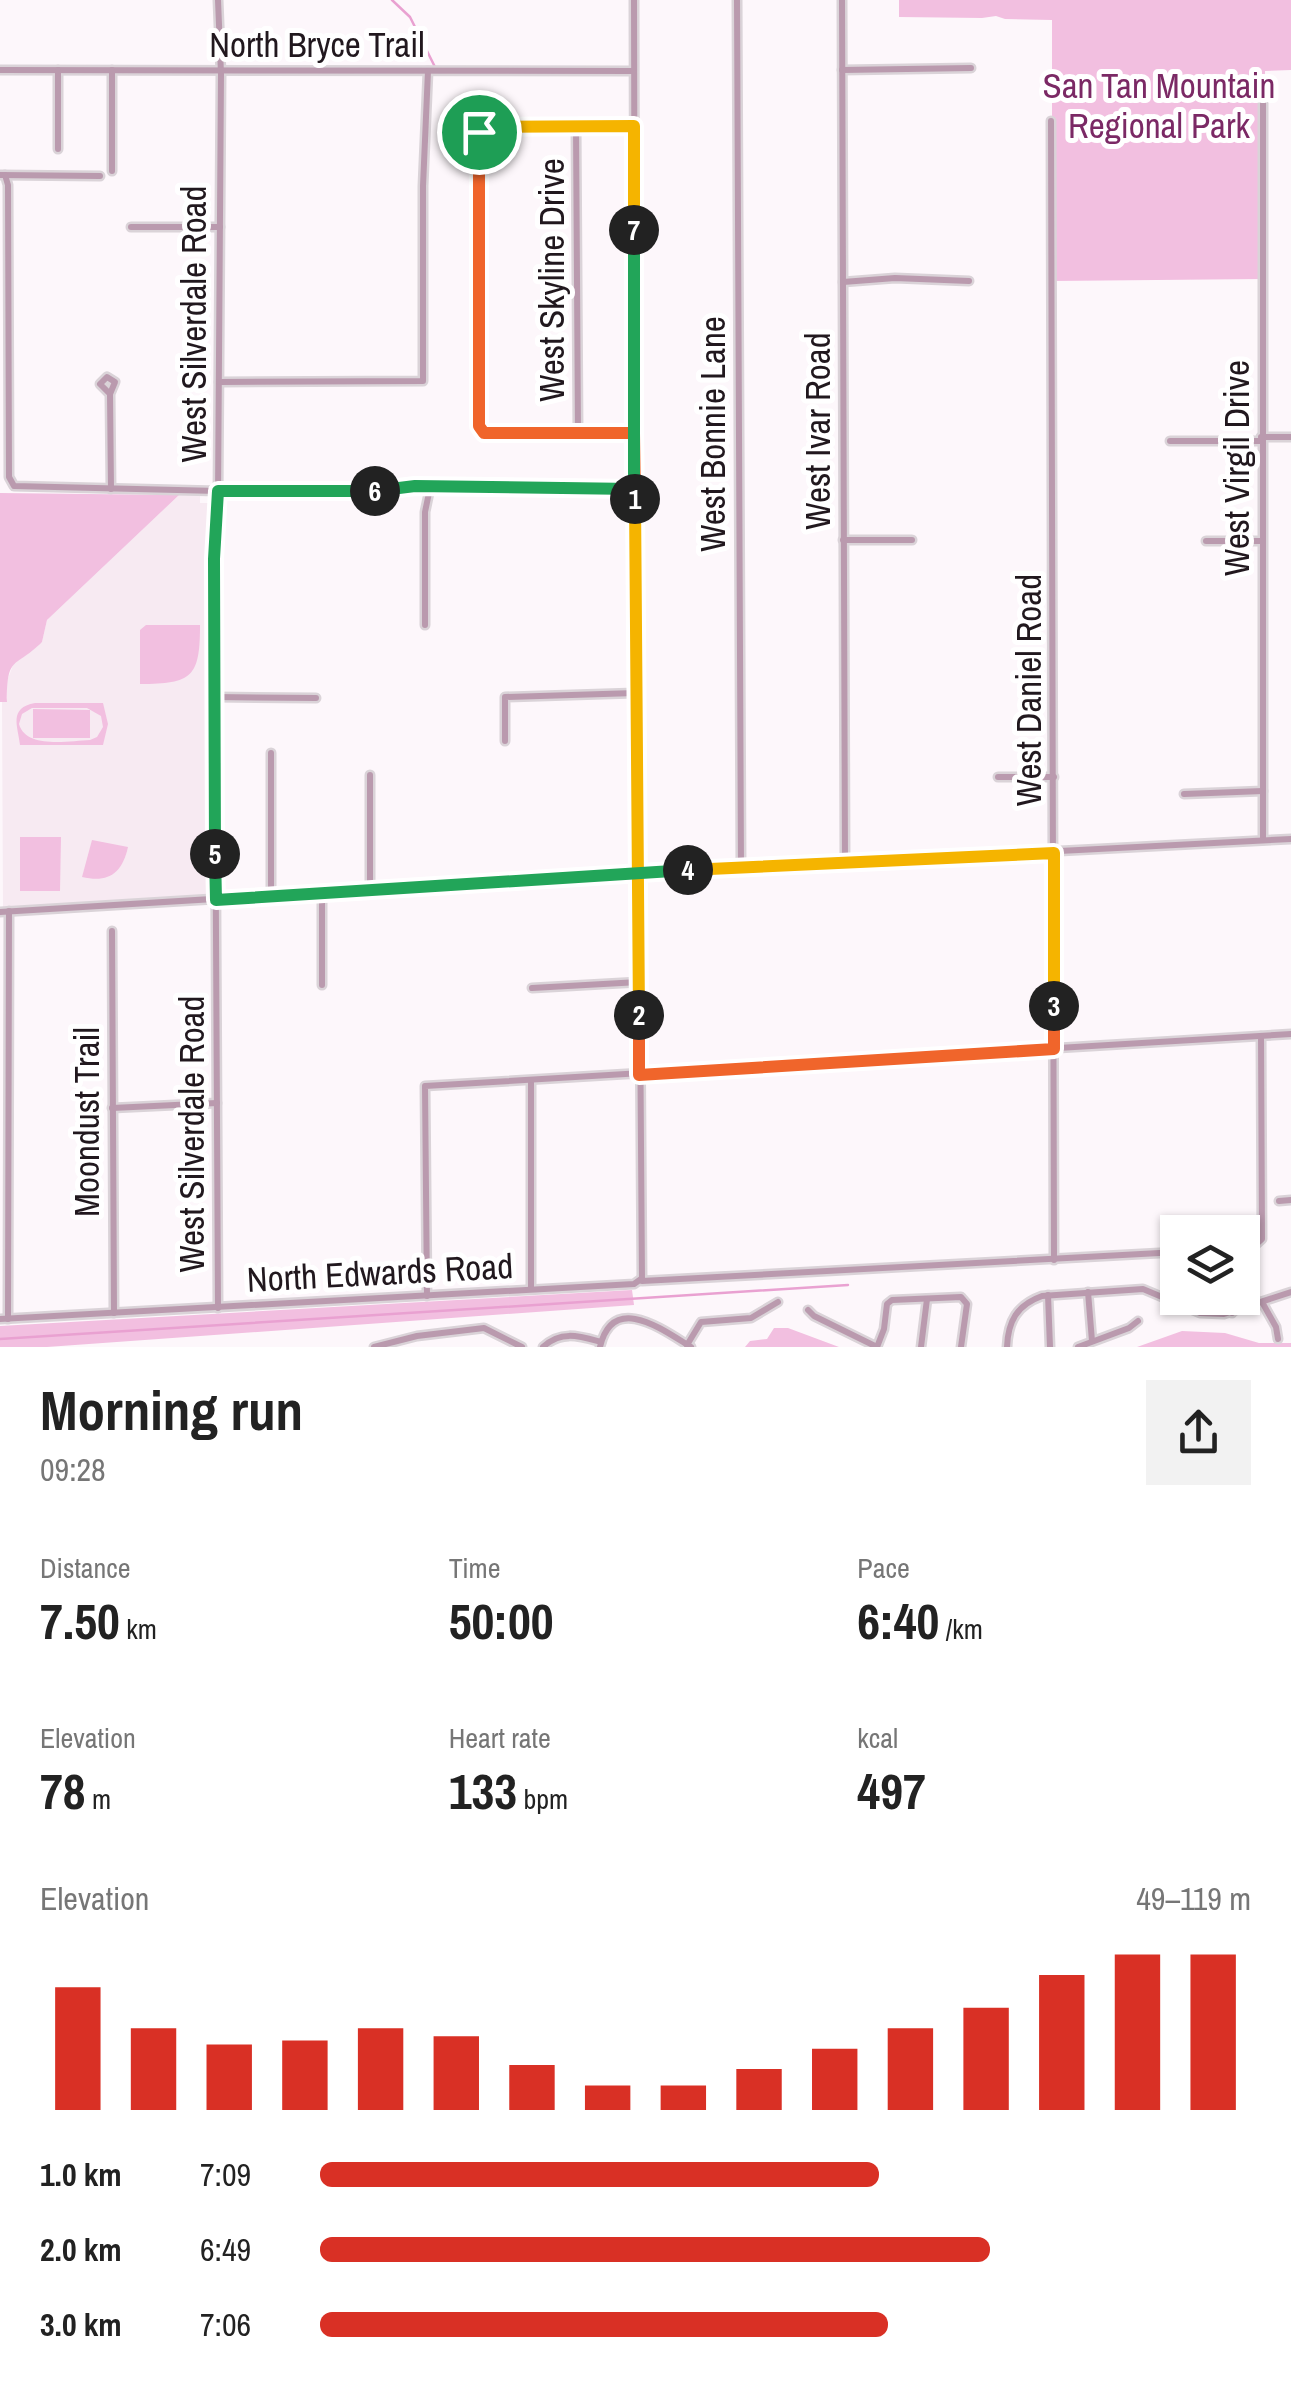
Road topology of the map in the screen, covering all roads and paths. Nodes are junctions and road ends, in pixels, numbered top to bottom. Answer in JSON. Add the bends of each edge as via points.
{"nodes":[{"id":1,"x":218,"y":0,"type":"edge"},
{"id":2,"x":634,"y":0,"type":"edge"},
{"id":3,"x":737,"y":0,"type":"edge"},
{"id":4,"x":842,"y":0,"type":"edge"},
{"id":5,"x":972,"y":68,"type":"dead end"},
{"id":6,"x":0,"y":70,"type":"edge"},
{"id":7,"x":58,"y":70,"type":"junction"},
{"id":8,"x":112,"y":70,"type":"junction"},
{"id":9,"x":842,"y":70,"type":"junction"},
{"id":10,"x":221,"y":71,"type":"junction"},
{"id":11,"x":428,"y":71,"type":"junction"},
{"id":12,"x":633,"y":71,"type":"junction"},
{"id":13,"x":1264,"y":95,"type":"dead end"},
{"id":14,"x":1050,"y":120,"type":"dead end"},
{"id":15,"x":576,"y":126,"type":"junction"},
{"id":16,"x":634,"y":126,"type":"junction"},
{"id":17,"x":58,"y":149,"type":"dead end"},
{"id":18,"x":112,"y":172,"type":"dead end"},
{"id":19,"x":2,"y":176,"type":"edge"},
{"id":20,"x":100,"y":176,"type":"dead end"},
{"id":21,"x":131,"y":227,"type":"dead end"},
{"id":22,"x":220,"y":227,"type":"junction"},
{"id":23,"x":4,"y":278,"type":"edge"},
{"id":24,"x":969,"y":281,"type":"dead end"},
{"id":25,"x":842,"y":282,"type":"junction"},
{"id":26,"x":219,"y":382,"type":"junction"},
{"id":27,"x":110,"y":394,"type":"dead end"},
{"id":28,"x":578,"y":433,"type":"junction"},
{"id":29,"x":634,"y":433,"type":"junction"},
{"id":30,"x":1291,"y":437,"type":"edge"},
{"id":31,"x":1262,"y":439,"type":"junction"},
{"id":32,"x":1170,"y":440,"type":"dead end"},
{"id":33,"x":430,"y":488,"type":"junction"},
{"id":34,"x":111,"y":489,"type":"junction"},
{"id":35,"x":634,"y":489,"type":"junction"},
{"id":36,"x":218,"y":491,"type":"junction"},
{"id":37,"x":844,"y":540,"type":"junction"},
{"id":38,"x":912,"y":540,"type":"dead end"},
{"id":39,"x":1206,"y":541,"type":"dead end"},
{"id":40,"x":1262,"y":541,"type":"junction"},
{"id":41,"x":425,"y":625,"type":"dead end"},
{"id":42,"x":635,"y":692,"type":"junction"},
{"id":43,"x":215,"y":697,"type":"junction"},
{"id":44,"x":316,"y":698,"type":"dead end"},
{"id":45,"x":505,"y":741,"type":"dead end"},
{"id":46,"x":272,"y":754,"type":"dead end"},
{"id":47,"x":370,"y":775,"type":"dead end"},
{"id":48,"x":998,"y":777,"type":"dead end"},
{"id":49,"x":1054,"y":777,"type":"junction"},
{"id":50,"x":1263,"y":791,"type":"junction"},
{"id":51,"x":1184,"y":794,"type":"dead end"},
{"id":52,"x":1291,"y":839,"type":"edge"},
{"id":53,"x":1263,"y":840,"type":"junction"},
{"id":54,"x":1054,"y":853,"type":"junction"},
{"id":55,"x":844,"y":862,"type":"junction"},
{"id":56,"x":741,"y":868,"type":"junction"},
{"id":57,"x":637,"y":873,"type":"junction"},
{"id":58,"x":370,"y":891,"type":"junction"},
{"id":59,"x":322,"y":894,"type":"junction"},
{"id":60,"x":271,"y":898,"type":"junction"},
{"id":61,"x":216,"y":900,"type":"junction"},
{"id":62,"x":5,"y":912,"type":"edge"},
{"id":63,"x":112,"y":931,"type":"dead end"},
{"id":64,"x":639,"y":982,"type":"junction"},
{"id":65,"x":322,"y":985,"type":"dead end"},
{"id":66,"x":532,"y":988,"type":"dead end"},
{"id":67,"x":1291,"y":1034,"type":"edge"},
{"id":68,"x":1261,"y":1036,"type":"junction"},
{"id":69,"x":1054,"y":1049,"type":"junction"},
{"id":70,"x":639,"y":1075,"type":"junction"},
{"id":71,"x":531,"y":1080,"type":"junction"},
{"id":72,"x":217,"y":1103,"type":"junction"},
{"id":73,"x":112,"y":1108,"type":"junction"},
{"id":74,"x":10,"y":1114,"type":"junction"},
{"id":75,"x":0,"y":1115,"type":"edge"},
{"id":76,"x":1291,"y":1200,"type":"edge"},
{"id":77,"x":1279,"y":1201,"type":"dead end"},
{"id":78,"x":3,"y":1217,"type":"edge"},
{"id":79,"x":1260,"y":1242,"type":"edge"},
{"id":80,"x":1160,"y":1253,"type":"edge"},
{"id":81,"x":1054,"y":1260,"type":"junction"},
{"id":82,"x":641,"y":1280,"type":"junction"},
{"id":83,"x":531,"y":1289,"type":"junction"},
{"id":84,"x":1088,"y":1292,"type":"junction"},
{"id":85,"x":1290,"y":1292,"type":"edge"},
{"id":86,"x":1160,"y":1294,"type":"edge"},
{"id":87,"x":1048,"y":1295,"type":"junction"},
{"id":88,"x":427,"y":1296,"type":"junction"},
{"id":89,"x":927,"y":1299,"type":"junction"},
{"id":90,"x":778,"y":1302,"type":"dead end"},
{"id":91,"x":1262,"y":1302,"type":"joint"},
{"id":92,"x":218,"y":1308,"type":"junction"},
{"id":93,"x":808,"y":1310,"type":"dead end"},
{"id":94,"x":114,"y":1312,"type":"junction"},
{"id":95,"x":4,"y":1319,"type":"edge"},
{"id":96,"x":1138,"y":1321,"type":"dead end"},
{"id":97,"x":1278,"y":1338,"type":"dead end"},
{"id":98,"x":1092,"y":1342,"type":"junction"},
{"id":99,"x":600,"y":1344,"type":"edge"},
{"id":100,"x":689,"y":1346,"type":"edge"},
{"id":101,"x":374,"y":1347,"type":"edge"},
{"id":102,"x":522,"y":1347,"type":"edge"},
{"id":103,"x":543,"y":1347,"type":"edge"},
{"id":104,"x":877,"y":1347,"type":"edge"},
{"id":105,"x":921,"y":1347,"type":"edge"},
{"id":106,"x":961,"y":1347,"type":"edge"},
{"id":107,"x":1007,"y":1347,"type":"edge"},
{"id":108,"x":1050,"y":1347,"type":"edge"},
{"id":109,"x":1078,"y":1347,"type":"edge"}],
"edges":[{"from":1,"to":10,"type":"street","name":"West Silverdale Road"},
{"from":2,"to":12,"type":"street"},
{"from":3,"to":56,"type":"street","name":"West Bonnie Lane"},
{"from":4,"to":9,"type":"street","name":"West Ivar Road"},
{"from":5,"to":9,"type":"street"},
{"from":6,"to":7,"type":"street","name":"North Bryce Trail"},
{"from":7,"to":8,"type":"street","name":"North Bryce Trail"},
{"from":7,"to":17,"type":"street"},
{"from":8,"to":10,"type":"street","name":"North Bryce Trail"},
{"from":8,"to":18,"type":"street"},
{"from":9,"to":25,"type":"street","name":"West Ivar Road"},
{"from":10,"to":11,"type":"street","name":"North Bryce Trail"},
{"from":10,"to":22,"type":"street","name":"West Silverdale Road"},
{"from":11,"to":12,"type":"street","name":"North Bryce Trail"},
{"from":11,"to":26,"type":"street","via":[[422,381]]},
{"from":12,"to":16,"type":"street"},
{"from":13,"to":31,"type":"street","name":"West Virgil Drive"},
{"from":14,"to":49,"type":"street","name":"West Daniel Road"},
{"from":15,"to":16,"type":"street"},
{"from":15,"to":28,"type":"street","name":"West Skyline Drive"},
{"from":15,"to":28,"type":"street","via":[[480,129],[478,346],[482,431]]},
{"from":16,"to":29,"type":"street"},
{"from":19,"to":20,"type":"street"},
{"from":19,"to":23,"type":"street","via":[[8,185]]},
{"from":21,"to":22,"type":"street"},
{"from":22,"to":26,"type":"street","name":"West Silverdale Road"},
{"from":23,"to":34,"type":"street","via":[[11,484]]},
{"from":24,"to":25,"type":"street"},
{"from":25,"to":37,"type":"street","name":"West Ivar Road"},
{"from":26,"to":36,"type":"street","name":"West Silverdale Road"},
{"from":27,"to":34,"type":"street"},
{"from":28,"to":29,"type":"street"},
{"from":29,"to":35,"type":"street"},
{"from":30,"to":31,"type":"street"},
{"from":31,"to":32,"type":"street"},
{"from":31,"to":40,"type":"street","name":"West Virgil Drive"},
{"from":33,"to":35,"type":"street"},
{"from":33,"to":36,"type":"street"},
{"from":33,"to":41,"type":"street"},
{"from":34,"to":36,"type":"street"},
{"from":35,"to":42,"type":"street"},
{"from":36,"to":43,"type":"street","name":"West Silverdale Road"},
{"from":37,"to":38,"type":"street"},
{"from":37,"to":55,"type":"street","name":"West Ivar Road"},
{"from":39,"to":40,"type":"street"},
{"from":40,"to":50,"type":"street","name":"West Virgil Drive"},
{"from":42,"to":45,"type":"street","via":[[505,698]]},
{"from":42,"to":57,"type":"street"},
{"from":43,"to":44,"type":"street"},
{"from":43,"to":61,"type":"street","name":"West Silverdale Road"},
{"from":46,"to":60,"type":"street"},
{"from":47,"to":58,"type":"street"},
{"from":48,"to":49,"type":"street"},
{"from":49,"to":54,"type":"street","name":"West Daniel Road"},
{"from":50,"to":51,"type":"street"},
{"from":50,"to":53,"type":"street","name":"West Virgil Drive"},
{"from":52,"to":53,"type":"street"},
{"from":53,"to":54,"type":"street"},
{"from":54,"to":55,"type":"street"},
{"from":54,"to":69,"type":"street","name":"West Daniel Road"},
{"from":55,"to":56,"type":"street"},
{"from":56,"to":57,"type":"street"},
{"from":57,"to":58,"type":"street"},
{"from":57,"to":64,"type":"street"},
{"from":58,"to":59,"type":"street"},
{"from":59,"to":60,"type":"street"},
{"from":59,"to":65,"type":"street"},
{"from":60,"to":61,"type":"street"},
{"from":61,"to":62,"type":"street"},
{"from":61,"to":72,"type":"street","name":"West Silverdale Road"},
{"from":62,"to":74,"type":"street"},
{"from":63,"to":73,"type":"street","name":"Moondust Trail"},
{"from":64,"to":66,"type":"street"},
{"from":64,"to":70,"type":"street"},
{"from":67,"to":68,"type":"street"},
{"from":68,"to":69,"type":"street"},
{"from":68,"to":79,"type":"street"},
{"from":69,"to":70,"type":"street"},
{"from":69,"to":81,"type":"street","name":"West Daniel Road"},
{"from":70,"to":71,"type":"street"},
{"from":70,"to":82,"type":"street"},
{"from":71,"to":83,"type":"street"},
{"from":71,"to":88,"type":"street","via":[[425,1086]]},
{"from":72,"to":73,"type":"street"},
{"from":72,"to":92,"type":"street","name":"West Silverdale Road"},
{"from":73,"to":94,"type":"street","name":"Moondust Trail"},
{"from":74,"to":75,"type":"street"},
{"from":74,"to":78,"type":"street"},
{"from":76,"to":77,"type":"street"},
{"from":78,"to":95,"type":"street"},
{"from":80,"to":81,"type":"street","name":"North Edwards Road"},
{"from":81,"to":82,"type":"street","name":"North Edwards Road"},
{"from":82,"to":83,"type":"street","name":"North Edwards Road"},
{"from":83,"to":88,"type":"street","name":"North Edwards Road"},
{"from":84,"to":86,"type":"street"},
{"from":84,"to":87,"type":"street"},
{"from":84,"to":98,"type":"street"},
{"from":85,"to":91,"type":"street"},
{"from":87,"to":107,"type":"street","via":[[1014,1315]]},
{"from":87,"to":108,"type":"street"},
{"from":88,"to":92,"type":"street","name":"North Edwards Road"},
{"from":89,"to":104,"type":"street","via":[[892,1300]]},
{"from":89,"to":105,"type":"street"},
{"from":89,"to":106,"type":"street","via":[[966,1299]]},
{"from":90,"to":100,"type":"street","via":[[751,1318],[701,1322]]},
{"from":91,"to":97,"type":"street"},
{"from":92,"to":94,"type":"street","name":"North Edwards Road"},
{"from":93,"to":104,"type":"street"},
{"from":94,"to":95,"type":"street","name":"North Edwards Road"},
{"from":96,"to":98,"type":"street"},
{"from":98,"to":109,"type":"street"},
{"from":99,"to":100,"type":"street","via":[[614,1322],[631,1318]]},
{"from":99,"to":103,"type":"street","via":[[570,1334]]},
{"from":101,"to":102,"type":"street","via":[[484,1328]]}]}
